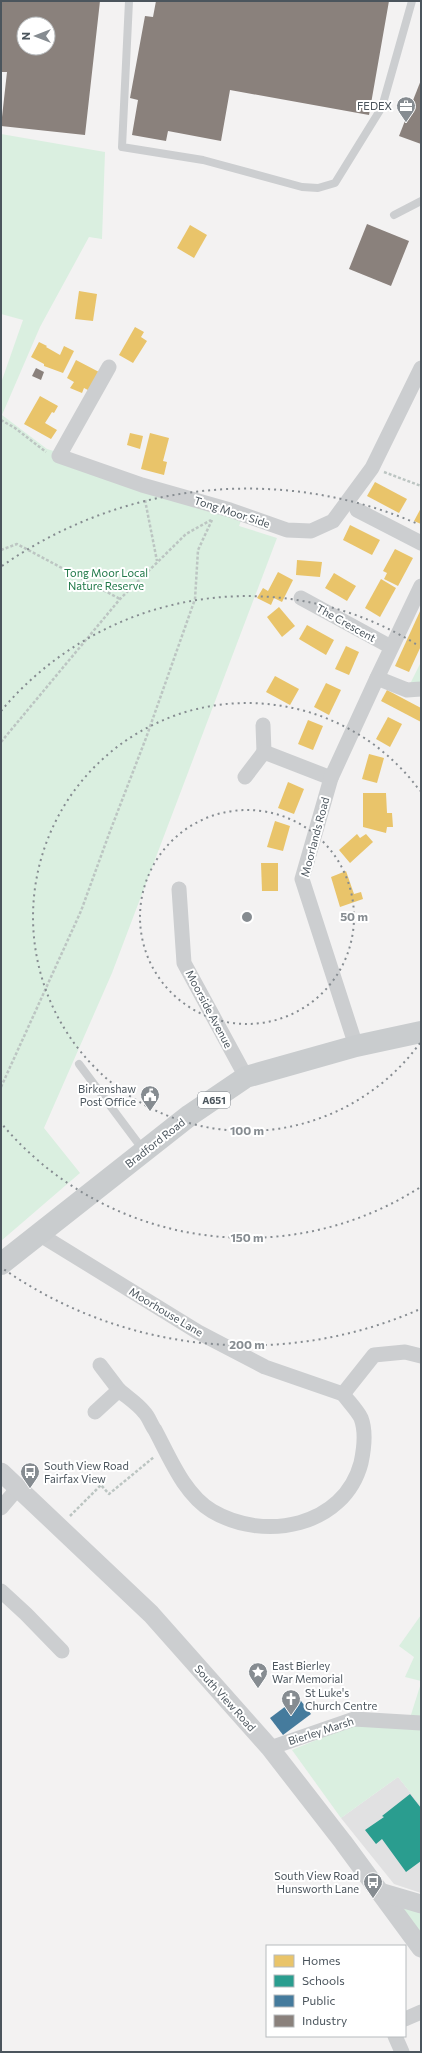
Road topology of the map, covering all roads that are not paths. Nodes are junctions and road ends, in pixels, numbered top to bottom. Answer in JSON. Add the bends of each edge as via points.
{"nodes":[{"id":1,"x":129,"y":1,"type":"edge"},
{"id":2,"x":412,"y":1,"type":"edge"},
{"id":3,"x":421,"y":201,"type":"edge"},
{"id":4,"x":394,"y":215,"type":"dead end"},
{"id":5,"x":109,"y":367,"type":"dead end"},
{"id":6,"x":421,"y":368,"type":"edge"},
{"id":7,"x":356,"y":510,"type":"dead end"},
{"id":8,"x":421,"y":543,"type":"edge"},
{"id":9,"x":421,"y":586,"type":"edge"},
{"id":10,"x":301,"y":598,"type":"dead end"},
{"id":11,"x":391,"y":647,"type":"junction"},
{"id":12,"x":376,"y":678,"type":"junction"},
{"id":13,"x":421,"y":689,"type":"edge"},
{"id":14,"x":263,"y":725,"type":"dead end"},
{"id":15,"x":264,"y":752,"type":"junction"},
{"id":16,"x":245,"y":777,"type":"dead end"},
{"id":17,"x":331,"y":778,"type":"junction"},
{"id":18,"x":179,"y":889,"type":"dead end"},
{"id":19,"x":421,"y":1032,"type":"edge"},
{"id":20,"x":356,"y":1046,"type":"junction"},
{"id":21,"x":79,"y":1064,"type":"dead end"},
{"id":22,"x":246,"y":1077,"type":"junction"},
{"id":23,"x":144,"y":1152,"type":"junction"},
{"id":24,"x":39,"y":1234,"type":"junction"},
{"id":25,"x":1,"y":1264,"type":"edge"},
{"id":26,"x":421,"y":1356,"type":"edge"},
{"id":27,"x":100,"y":1365,"type":"dead end"},
{"id":28,"x":119,"y":1390,"type":"junction"},
{"id":29,"x":343,"y":1394,"type":"junction"},
{"id":30,"x":95,"y":1412,"type":"dead end"},
{"id":31,"x":1,"y":1472,"type":"edge"},
{"id":32,"x":18,"y":1488,"type":"junction"},
{"id":33,"x":1,"y":1508,"type":"edge"},
{"id":34,"x":1,"y":1592,"type":"edge"},
{"id":35,"x":62,"y":1651,"type":"dead end"},
{"id":36,"x":421,"y":1723,"type":"edge"},
{"id":37,"x":270,"y":1748,"type":"junction"},
{"id":38,"x":380,"y":1892,"type":"junction"},
{"id":39,"x":421,"y":1904,"type":"edge"},
{"id":40,"x":421,"y":1948,"type":"edge"},
{"id":41,"x":421,"y":2012,"type":"edge"},
{"id":42,"x":406,"y":2019,"type":"edge"},
{"id":43,"x":395,"y":2037,"type":"edge"},
{"id":44,"x":402,"y":2052,"type":"edge"}],
"edges":[{"from":1,"to":2,"type":"lane","via":[[122,148],[203,160],[302,187],[318,188],[335,183],[382,107]]},
{"from":3,"to":4,"type":"lane"},
{"from":5,"to":6,"type":"street","name":"Tong Moor Side","via":[[59,456],[287,530],[311,531],[333,521],[372,468]]},
{"from":7,"to":8,"type":"street"},
{"from":9,"to":11,"type":"street","name":"Moorlands Road"},
{"from":10,"to":11,"type":"street","name":"The Crescent"},
{"from":11,"to":12,"type":"street","name":"Moorlands Road"},
{"from":12,"to":13,"type":"street","via":[[407,690]]},
{"from":12,"to":17,"type":"street","name":"Moorlands Road"},
{"from":14,"to":15,"type":"street"},
{"from":15,"to":16,"type":"street"},
{"from":15,"to":17,"type":"street"},
{"from":17,"to":20,"type":"street","name":"Moorlands Road","via":[[302,879]]},
{"from":18,"to":22,"type":"street","name":"Moorside Avenue","via":[[184,963]]},
{"from":19,"to":20,"type":"main road","name":"Bradford Road","number":"A651"},
{"from":20,"to":22,"type":"main road","name":"Bradford Road","number":"A651"},
{"from":21,"to":23,"type":"lane"},
{"from":22,"to":23,"type":"main road","name":"Bradford Road","number":"A651","via":[[190,1115]]},
{"from":23,"to":24,"type":"main road","name":"Bradford Road","number":"A651"},
{"from":24,"to":25,"type":"main road","name":"Bradford Road","number":"A651"},
{"from":24,"to":29,"type":"street","name":"Moorhouse Lane","via":[[204,1335],[265,1367]]},
{"from":26,"to":29,"type":"street","via":[[405,1352],[374,1355]]},
{"from":27,"to":28,"type":"street"},
{"from":28,"to":29,"type":"street","via":[[144,1412],[191,1493],[212,1511],[238,1522],[264,1527],[298,1524],[326,1512],[346,1494],[358,1474],[364,1449],[361,1418]]},
{"from":28,"to":30,"type":"street"},
{"from":31,"to":32,"type":"street","name":"South View Road"},
{"from":32,"to":33,"type":"street"},
{"from":32,"to":37,"type":"street","name":"South View Road","via":[[151,1614]]},
{"from":34,"to":35,"type":"street"},
{"from":36,"to":37,"type":"street","name":"Bierley Marsh","via":[[354,1719]]},
{"from":37,"to":38,"type":"street","name":"South View Road"},
{"from":38,"to":39,"type":"street"},
{"from":38,"to":40,"type":"street","name":"South View Road"},
{"from":41,"to":42,"type":"street"},
{"from":43,"to":44,"type":"street"}]}
